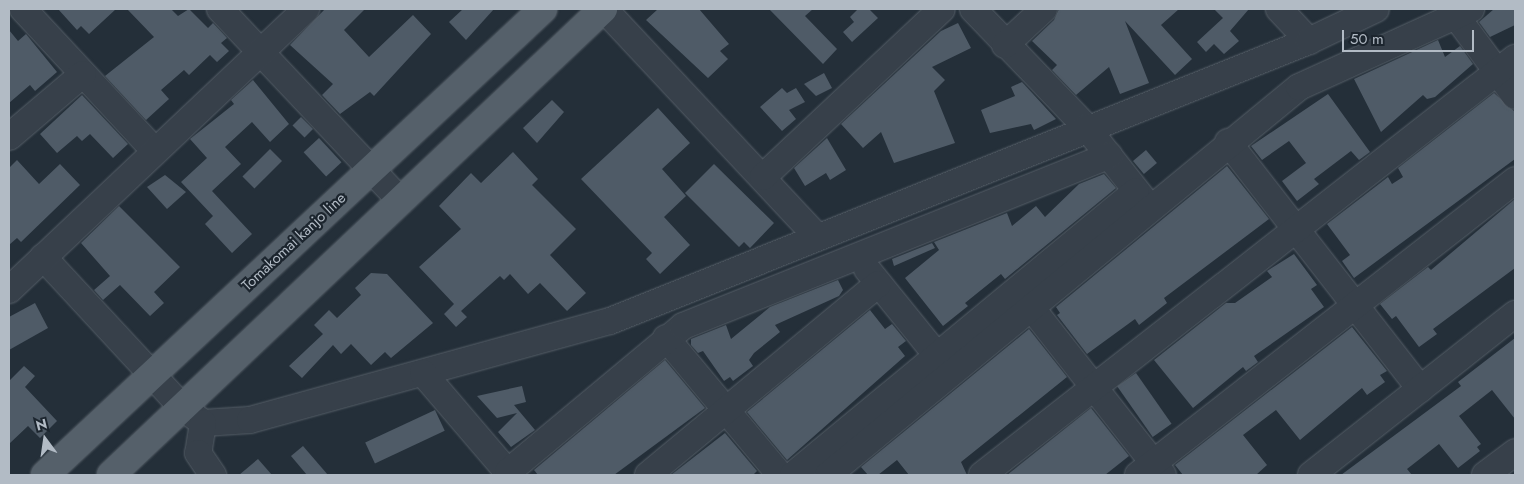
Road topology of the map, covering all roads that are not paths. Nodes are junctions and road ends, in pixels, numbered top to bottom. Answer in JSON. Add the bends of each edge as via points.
{"nodes":[{"id":1,"x":23,"y":9,"type":"edge"},
{"id":2,"x":220,"y":9,"type":"edge"},
{"id":3,"x":306,"y":9,"type":"edge"},
{"id":4,"x":543,"y":9,"type":"edge"},
{"id":5,"x":604,"y":9,"type":"edge"},
{"id":6,"x":942,"y":9,"type":"edge"},
{"id":7,"x":973,"y":9,"type":"edge"},
{"id":8,"x":1044,"y":9,"type":"edge"},
{"id":9,"x":1279,"y":9,"type":"edge"},
{"id":10,"x":1376,"y":9,"type":"edge"},
{"id":11,"x":1447,"y":14,"type":"edge"},
{"id":12,"x":1309,"y":41,"type":"junction"},
{"id":13,"x":1006,"y":45,"type":"junction"},
{"id":14,"x":259,"y":52,"type":"junction"},
{"id":15,"x":1506,"y":65,"type":"edge"},
{"id":16,"x":83,"y":74,"type":"junction"},
{"id":17,"x":1515,"y":96,"type":"edge"},
{"id":18,"x":1088,"y":128,"type":"junction"},
{"id":19,"x":9,"y":137,"type":"edge"},
{"id":20,"x":1228,"y":142,"type":"junction"},
{"id":21,"x":155,"y":151,"type":"junction"},
{"id":22,"x":1109,"y":156,"type":"junction"},
{"id":23,"x":372,"y":170,"type":"junction"},
{"id":24,"x":762,"y":177,"type":"junction"},
{"id":25,"x":1515,"y":180,"type":"edge"},
{"id":26,"x":1142,"y":198,"type":"junction"},
{"id":27,"x":400,"y":201,"type":"junction"},
{"id":28,"x":846,"y":226,"type":"junction"},
{"id":29,"x":1296,"y":229,"type":"junction"},
{"id":30,"x":818,"y":237,"type":"junction"},
{"id":31,"x":43,"y":257,"type":"junction"},
{"id":32,"x":860,"y":259,"type":"junction"},
{"id":33,"x":878,"y":284,"type":"junction"},
{"id":34,"x":9,"y":290,"type":"edge"},
{"id":35,"x":671,"y":296,"type":"junction"},
{"id":36,"x":1354,"y":305,"type":"junction"},
{"id":37,"x":1030,"y":306,"type":"junction"},
{"id":38,"x":1515,"y":314,"type":"edge"},
{"id":39,"x":675,"y":332,"type":"junction"},
{"id":40,"x":944,"y":363,"type":"junction"},
{"id":41,"x":422,"y":373,"type":"junction"},
{"id":42,"x":152,"y":374,"type":"junction"},
{"id":43,"x":1094,"y":388,"type":"junction"},
{"id":44,"x":1420,"y":389,"type":"junction"},
{"id":45,"x":726,"y":411,"type":"junction"},
{"id":46,"x":193,"y":415,"type":"junction"},
{"id":47,"x":1515,"y":452,"type":"edge"},
{"id":48,"x":1151,"y":471,"type":"edge"},
{"id":49,"x":834,"y":473,"type":"edge"},
{"id":50,"x":509,"y":474,"type":"edge"},
{"id":51,"x":46,"y":475,"type":"edge"},
{"id":52,"x":111,"y":475,"type":"edge"},
{"id":53,"x":213,"y":475,"type":"edge"},
{"id":54,"x":648,"y":475,"type":"edge"},
{"id":55,"x":780,"y":475,"type":"edge"},
{"id":56,"x":793,"y":475,"type":"edge"},
{"id":57,"x":982,"y":475,"type":"edge"},
{"id":58,"x":1312,"y":475,"type":"edge"},
{"id":59,"x":1485,"y":475,"type":"edge"}],
"edges":[{"from":1,"to":16,"type":"street"},
{"from":2,"to":14,"type":"street"},
{"from":3,"to":14,"type":"street"},
{"from":4,"to":23,"type":"main road","name":"Tomakomai kanjo line"},
{"from":5,"to":24,"type":"street"},
{"from":5,"to":27,"type":"main road"},
{"from":6,"to":24,"type":"street"},
{"from":7,"to":13,"type":"street"},
{"from":8,"to":13,"type":"street"},
{"from":9,"to":12,"type":"street"},
{"from":10,"to":12,"type":"street"},
{"from":11,"to":15,"type":"street"},
{"from":11,"to":20,"type":"street","via":[[1298,86]]},
{"from":12,"to":18,"type":"street"},
{"from":13,"to":18,"type":"street"},
{"from":14,"to":21,"type":"street"},
{"from":14,"to":23,"type":"street"},
{"from":15,"to":17,"type":"street"},
{"from":15,"to":29,"type":"street"},
{"from":16,"to":19,"type":"street"},
{"from":16,"to":21,"type":"street"},
{"from":18,"to":22,"type":"street"},
{"from":18,"to":28,"type":"street"},
{"from":20,"to":26,"type":"street"},
{"from":20,"to":29,"type":"street"},
{"from":21,"to":31,"type":"street"},
{"from":22,"to":26,"type":"street"},
{"from":22,"to":32,"type":"street"},
{"from":23,"to":27,"type":"street"},
{"from":23,"to":42,"type":"main road","name":"Tomakomai kanjo line"},
{"from":24,"to":30,"type":"street"},
{"from":25,"to":36,"type":"street"},
{"from":26,"to":37,"type":"street"},
{"from":26,"to":40,"type":"street"},
{"from":27,"to":46,"type":"main road"},
{"from":28,"to":30,"type":"street"},
{"from":28,"to":32,"type":"street"},
{"from":29,"to":36,"type":"street"},
{"from":29,"to":43,"type":"street"},
{"from":30,"to":35,"type":"street"},
{"from":31,"to":34,"type":"street"},
{"from":31,"to":42,"type":"street"},
{"from":32,"to":33,"type":"street"},
{"from":32,"to":39,"type":"street"},
{"from":33,"to":40,"type":"street"},
{"from":33,"to":45,"type":"street"},
{"from":35,"to":39,"type":"street"},
{"from":35,"to":41,"type":"street","via":[[610,322]]},
{"from":36,"to":44,"type":"street"},
{"from":36,"to":48,"type":"street"},
{"from":37,"to":40,"type":"street"},
{"from":37,"to":43,"type":"street"},
{"from":38,"to":44,"type":"street"},
{"from":39,"to":45,"type":"street"},
{"from":39,"to":50,"type":"street"},
{"from":40,"to":49,"type":"street"},
{"from":40,"to":56,"type":"street"},
{"from":41,"to":46,"type":"street","via":[[250,420]]},
{"from":41,"to":50,"type":"street"},
{"from":42,"to":46,"type":"street"},
{"from":42,"to":51,"type":"main road","name":"Tomakomai kanjo line"},
{"from":43,"to":48,"type":"street"},
{"from":43,"to":57,"type":"street"},
{"from":44,"to":58,"type":"street"},
{"from":45,"to":54,"type":"street"},
{"from":45,"to":55,"type":"street"},
{"from":46,"to":52,"type":"main road"},
{"from":46,"to":53,"type":"street","via":[[198,453]]},
{"from":47,"to":59,"type":"street"}]}
